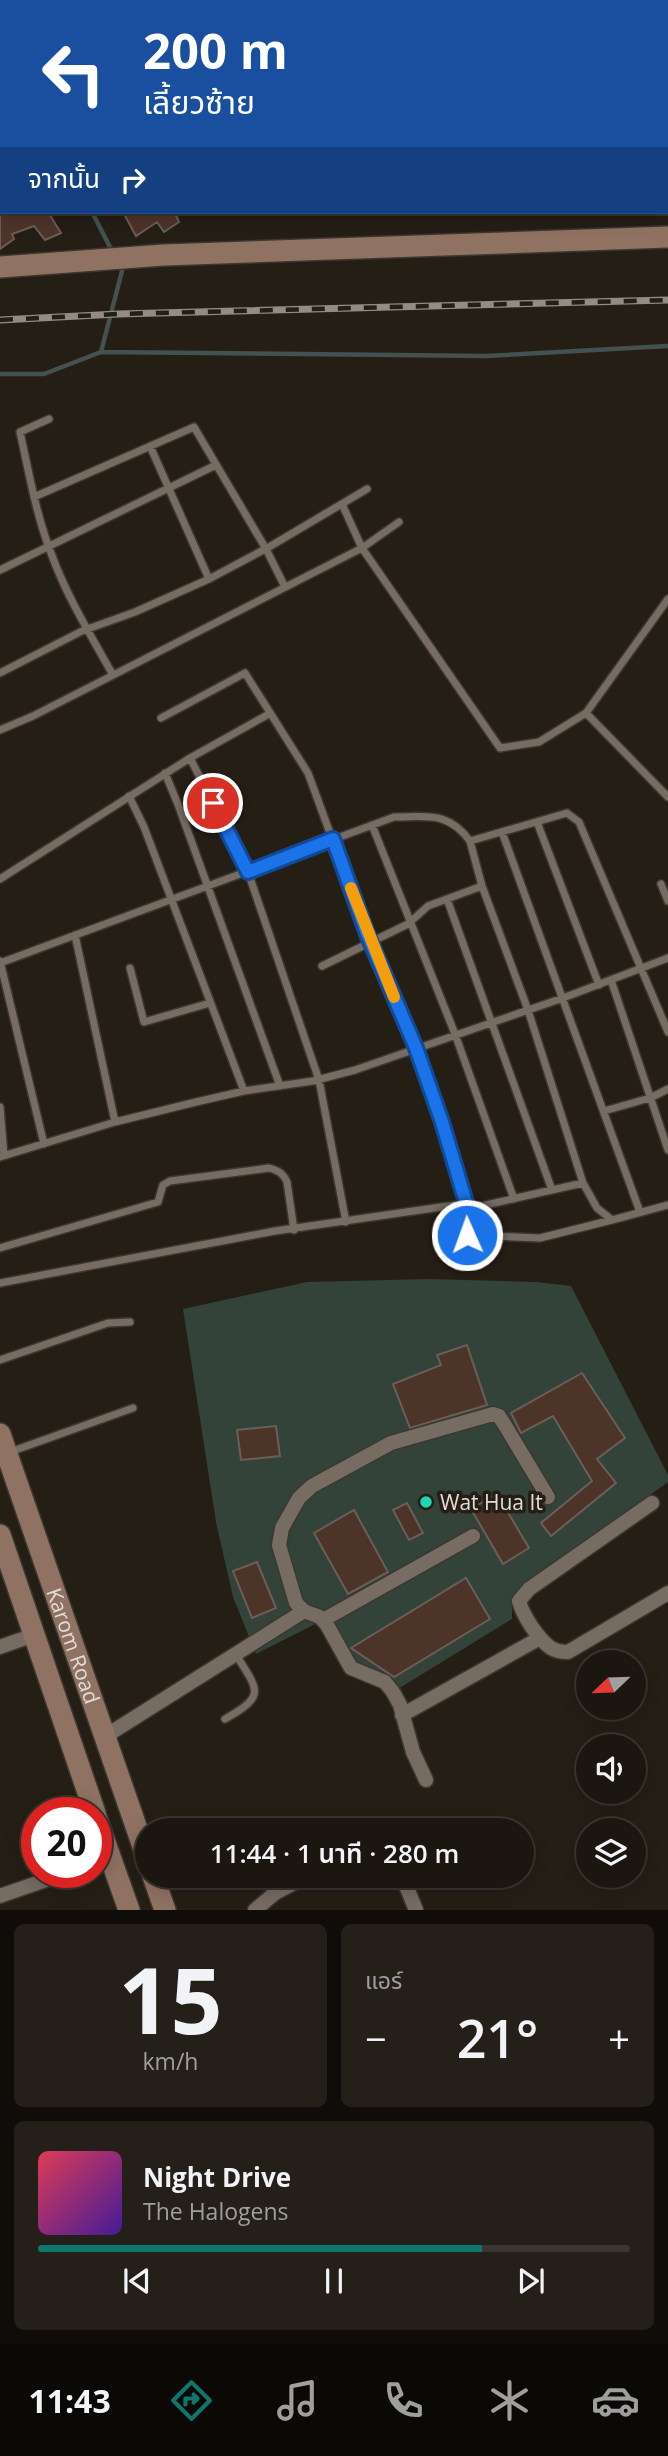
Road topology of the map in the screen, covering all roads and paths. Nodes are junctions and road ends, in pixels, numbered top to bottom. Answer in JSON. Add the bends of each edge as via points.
{"nodes":[{"id":1,"x":668,"y":237,"type":"edge"},
{"id":2,"x":0,"y":267,"type":"edge"},
{"id":3,"x":49,"y":419,"type":"dead end"},
{"id":4,"x":150,"y":446,"type":"junction"},
{"id":5,"x":216,"y":465,"type":"junction"},
{"id":6,"x":168,"y":489,"type":"junction"},
{"id":7,"x":367,"y":489,"type":"dead end"},
{"id":8,"x":34,"y":498,"type":"junction"},
{"id":9,"x":342,"y":504,"type":"junction"},
{"id":10,"x":399,"y":522,"type":"dead end"},
{"id":11,"x":49,"y":547,"type":"junction"},
{"id":12,"x":362,"y":548,"type":"junction"},
{"id":13,"x":266,"y":549,"type":"junction"},
{"id":14,"x":0,"y":570,"type":"edge"},
{"id":15,"x":209,"y":579,"type":"junction"},
{"id":16,"x":285,"y":587,"type":"junction"},
{"id":17,"x":668,"y":599,"type":"edge"},
{"id":18,"x":87,"y":629,"type":"junction"},
{"id":19,"x":0,"y":673,"type":"edge"},
{"id":20,"x":113,"y":675,"type":"junction"},
{"id":21,"x":586,"y":713,"type":"junction"},
{"id":22,"x":269,"y":714,"type":"junction"},
{"id":23,"x":161,"y":718,"type":"dead end"},
{"id":24,"x":0,"y":730,"type":"edge"},
{"id":25,"x":190,"y":758,"type":"junction"},
{"id":26,"x":165,"y":773,"type":"junction"},
{"id":27,"x":129,"y":796,"type":"junction"},
{"id":28,"x":668,"y":796,"type":"edge"},
{"id":29,"x":537,"y":822,"type":"junction"},
{"id":30,"x":372,"y":825,"type":"junction"},
{"id":31,"x":502,"y":832,"type":"junction"},
{"id":32,"x":333,"y":839,"type":"junction"},
{"id":33,"x":470,"y":841,"type":"junction"},
{"id":34,"x":248,"y":872,"type":"junction"},
{"id":35,"x":0,"y":879,"type":"edge"},
{"id":36,"x":661,"y":884,"type":"dead end"},
{"id":37,"x":208,"y":886,"type":"junction"},
{"id":38,"x":482,"y":886,"type":"junction"},
{"id":39,"x":447,"y":899,"type":"junction"},
{"id":40,"x":171,"y":900,"type":"junction"},
{"id":41,"x":668,"y":901,"type":"edge"},
{"id":42,"x":412,"y":920,"type":"junction"},
{"id":43,"x":75,"y":935,"type":"junction"},
{"id":44,"x":371,"y":942,"type":"junction"},
{"id":45,"x":668,"y":958,"type":"edge"},
{"id":46,"x":0,"y":962,"type":"edge"},
{"id":47,"x":322,"y":966,"type":"dead end"},
{"id":48,"x":130,"y":968,"type":"dead end"},
{"id":49,"x":641,"y":968,"type":"junction"},
{"id":50,"x":611,"y":980,"type":"junction"},
{"id":51,"x":599,"y":985,"type":"junction"},
{"id":52,"x":563,"y":998,"type":"junction"},
{"id":53,"x":210,"y":1003,"type":"junction"},
{"id":54,"x":528,"y":1010,"type":"junction"},
{"id":55,"x":493,"y":1022,"type":"junction"},
{"id":56,"x":668,"y":1032,"type":"edge"},
{"id":57,"x":455,"y":1034,"type":"junction"},
{"id":58,"x":416,"y":1048,"type":"junction"},
{"id":59,"x":319,"y":1080,"type":"junction"},
{"id":60,"x":280,"y":1086,"type":"junction"},
{"id":61,"x":668,"y":1089,"type":"edge"},
{"id":62,"x":244,"y":1091,"type":"junction"},
{"id":63,"x":650,"y":1098,"type":"junction"},
{"id":64,"x":0,"y":1107,"type":"edge"},
{"id":65,"x":604,"y":1111,"type":"junction"},
{"id":66,"x":115,"y":1122,"type":"junction"},
{"id":67,"x":44,"y":1144,"type":"junction"},
{"id":68,"x":668,"y":1150,"type":"edge"},
{"id":69,"x":2,"y":1156,"type":"edge"},
{"id":70,"x":583,"y":1183,"type":"junction"},
{"id":71,"x":551,"y":1190,"type":"junction"},
{"id":72,"x":514,"y":1199,"type":"junction"},
{"id":73,"x":668,"y":1205,"type":"edge"},
{"id":74,"x":468,"y":1209,"type":"junction"},
{"id":75,"x":640,"y":1212,"type":"junction"},
{"id":76,"x":612,"y":1220,"type":"junction"},
{"id":77,"x":346,"y":1222,"type":"junction"},
{"id":78,"x":294,"y":1230,"type":"junction"},
{"id":79,"x":0,"y":1248,"type":"edge"},
{"id":80,"x":0,"y":1283,"type":"edge"},
{"id":81,"x":130,"y":1322,"type":"dead end"},
{"id":82,"x":0,"y":1360,"type":"edge"},
{"id":83,"x":133,"y":1408,"type":"dead end"},
{"id":84,"x":3,"y":1444,"type":"edge"},
{"id":85,"x":548,"y":1497,"type":"dead end"},
{"id":86,"x":652,"y":1503,"type":"dead end"},
{"id":87,"x":0,"y":1535,"type":"edge"},
{"id":88,"x":473,"y":1536,"type":"dead end"},
{"id":89,"x":668,"y":1593,"type":"edge"},
{"id":90,"x":304,"y":1611,"type":"junction"},
{"id":91,"x":323,"y":1620,"type":"junction"},
{"id":92,"x":34,"y":1635,"type":"junction"},
{"id":93,"x":540,"y":1637,"type":"junction"},
{"id":94,"x":0,"y":1647,"type":"edge"},
{"id":95,"x":236,"y":1654,"type":"junction"},
{"id":96,"x":402,"y":1715,"type":"junction"},
{"id":97,"x":225,"y":1719,"type":"dead end"},
{"id":98,"x":104,"y":1737,"type":"junction"},
{"id":99,"x":426,"y":1780,"type":"dead end"},
{"id":100,"x":90,"y":1797,"type":"edge"},
{"id":101,"x":135,"y":1824,"type":"edge"},
{"id":102,"x":112,"y":1878,"type":"edge"},
{"id":103,"x":23,"y":1888,"type":"edge"},
{"id":104,"x":157,"y":1888,"type":"edge"},
{"id":105,"x":284,"y":1888,"type":"edge"},
{"id":106,"x":407,"y":1888,"type":"edge"},
{"id":107,"x":0,"y":1896,"type":"edge"},
{"id":108,"x":129,"y":1910,"type":"edge"},
{"id":109,"x":165,"y":1910,"type":"edge"},
{"id":110,"x":255,"y":1910,"type":"edge"},
{"id":111,"x":416,"y":1910,"type":"edge"}],
"edges":[{"from":1,"to":2,"type":"main road","via":[[164,255]]},
{"from":3,"to":8,"type":"lane","via":[[20,432]]},
{"from":4,"to":5,"type":"lane","via":[[194,427]]},
{"from":4,"to":6,"type":"lane"},
{"from":4,"to":8,"type":"lane"},
{"from":5,"to":6,"type":"lane"},
{"from":5,"to":13,"type":"lane"},
{"from":6,"to":11,"type":"lane"},
{"from":6,"to":15,"type":"lane"},
{"from":7,"to":9,"type":"lane"},
{"from":8,"to":11,"type":"lane"},
{"from":9,"to":12,"type":"lane"},
{"from":9,"to":13,"type":"lane"},
{"from":10,"to":12,"type":"lane"},
{"from":11,"to":14,"type":"lane"},
{"from":11,"to":18,"type":"lane"},
{"from":12,"to":16,"type":"lane"},
{"from":12,"to":21,"type":"lane","via":[[500,748],[539,742]]},
{"from":13,"to":15,"type":"lane"},
{"from":13,"to":16,"type":"lane"},
{"from":15,"to":18,"type":"lane"},
{"from":16,"to":20,"type":"lane"},
{"from":17,"to":21,"type":"lane"},
{"from":18,"to":19,"type":"lane"},
{"from":18,"to":20,"type":"lane"},
{"from":20,"to":24,"type":"lane"},
{"from":21,"to":28,"type":"lane"},
{"from":22,"to":23,"type":"lane","via":[[245,673]]},
{"from":22,"to":25,"type":"lane"},
{"from":22,"to":32,"type":"lane","via":[[308,774]]},
{"from":25,"to":26,"type":"lane"},
{"from":25,"to":34,"type":"lane"},
{"from":26,"to":27,"type":"lane"},
{"from":26,"to":37,"type":"lane"},
{"from":27,"to":35,"type":"lane"},
{"from":27,"to":40,"type":"lane"},
{"from":29,"to":31,"type":"lane"},
{"from":29,"to":49,"type":"lane","via":[[567,813],[579,822]]},
{"from":29,"to":51,"type":"lane"},
{"from":30,"to":32,"type":"lane"},
{"from":30,"to":33,"type":"lane","via":[[394,817],[443,817]]},
{"from":30,"to":42,"type":"lane"},
{"from":31,"to":33,"type":"lane"},
{"from":31,"to":52,"type":"lane"},
{"from":32,"to":34,"type":"lane"},
{"from":32,"to":44,"type":"lane"},
{"from":33,"to":38,"type":"lane"},
{"from":34,"to":37,"type":"lane"},
{"from":34,"to":59,"type":"lane"},
{"from":36,"to":41,"type":"lane"},
{"from":37,"to":40,"type":"lane"},
{"from":37,"to":60,"type":"lane"},
{"from":38,"to":39,"type":"lane"},
{"from":38,"to":54,"type":"lane"},
{"from":39,"to":42,"type":"lane","via":[[428,906]]},
{"from":39,"to":55,"type":"lane"},
{"from":40,"to":43,"type":"lane"},
{"from":40,"to":53,"type":"lane"},
{"from":42,"to":44,"type":"lane"},
{"from":42,"to":57,"type":"lane"},
{"from":43,"to":46,"type":"lane"},
{"from":43,"to":66,"type":"lane"},
{"from":44,"to":47,"type":"lane"},
{"from":44,"to":58,"type":"lane"},
{"from":45,"to":49,"type":"lane"},
{"from":46,"to":67,"type":"lane"},
{"from":48,"to":53,"type":"lane","via":[[144,1022]]},
{"from":49,"to":50,"type":"lane"},
{"from":49,"to":56,"type":"lane"},
{"from":50,"to":51,"type":"lane"},
{"from":50,"to":63,"type":"lane"},
{"from":51,"to":52,"type":"lane"},
{"from":52,"to":54,"type":"lane"},
{"from":52,"to":65,"type":"lane"},
{"from":53,"to":62,"type":"lane"},
{"from":54,"to":55,"type":"lane"},
{"from":54,"to":70,"type":"lane"},
{"from":55,"to":57,"type":"lane"},
{"from":55,"to":71,"type":"lane"},
{"from":57,"to":58,"type":"lane"},
{"from":57,"to":72,"type":"lane"},
{"from":58,"to":59,"type":"lane"},
{"from":58,"to":74,"type":"lane"},
{"from":59,"to":60,"type":"lane"},
{"from":59,"to":77,"type":"lane"},
{"from":60,"to":62,"type":"lane"},
{"from":61,"to":63,"type":"lane"},
{"from":62,"to":66,"type":"lane"},
{"from":63,"to":65,"type":"lane"},
{"from":63,"to":68,"type":"lane"},
{"from":64,"to":69,"type":"lane"},
{"from":65,"to":75,"type":"lane"},
{"from":66,"to":67,"type":"lane"},
{"from":67,"to":69,"type":"lane"},
{"from":70,"to":71,"type":"lane"},
{"from":70,"to":76,"type":"lane","via":[[597,1208]]},
{"from":71,"to":72,"type":"lane"},
{"from":72,"to":74,"type":"lane"},
{"from":73,"to":75,"type":"lane"},
{"from":74,"to":76,"type":"lane","via":[[467,1235],[540,1238]]},
{"from":74,"to":77,"type":"lane","via":[[455,1205]]},
{"from":75,"to":76,"type":"lane"},
{"from":77,"to":78,"type":"lane"},
{"from":78,"to":79,"type":"lane","via":[[287,1182],[284,1175],[269,1168],[166,1182],[158,1202]]},
{"from":78,"to":80,"type":"lane"},
{"from":81,"to":82,"type":"lane","via":[[108,1323]]},
{"from":83,"to":84,"type":"lane"},
{"from":84,"to":98,"type":"main road","name":"Karom Road"},
{"from":85,"to":90,"type":"street","via":[[499,1416],[391,1443],[312,1486],[299,1498],[282,1528],[279,1545],[290,1589]]},
{"from":86,"to":93,"type":"street","via":[[523,1595],[521,1607]]},
{"from":87,"to":92,"type":"main road","name":"Karom Road"},
{"from":88,"to":91,"type":"street"},
{"from":89,"to":93,"type":"street","via":[[568,1652],[552,1649]]},
{"from":90,"to":91,"type":"street"},
{"from":90,"to":95,"type":"street"},
{"from":91,"to":96,"type":"street","via":[[351,1668],[385,1682]]},
{"from":92,"to":94,"type":"street"},
{"from":92,"to":100,"type":"main road","name":"Karom Road"},
{"from":93,"to":96,"type":"street"},
{"from":95,"to":97,"type":"lane","via":[[252,1681],[254,1699]]},
{"from":95,"to":98,"type":"street"},
{"from":96,"to":99,"type":"street"},
{"from":98,"to":101,"type":"main road","name":"Karom Road"},
{"from":102,"to":108,"type":"main road","name":"Karom Road"},
{"from":103,"to":107,"type":"street"},
{"from":104,"to":109,"type":"main road"},
{"from":105,"to":110,"type":"street"},
{"from":106,"to":111,"type":"street"}]}
